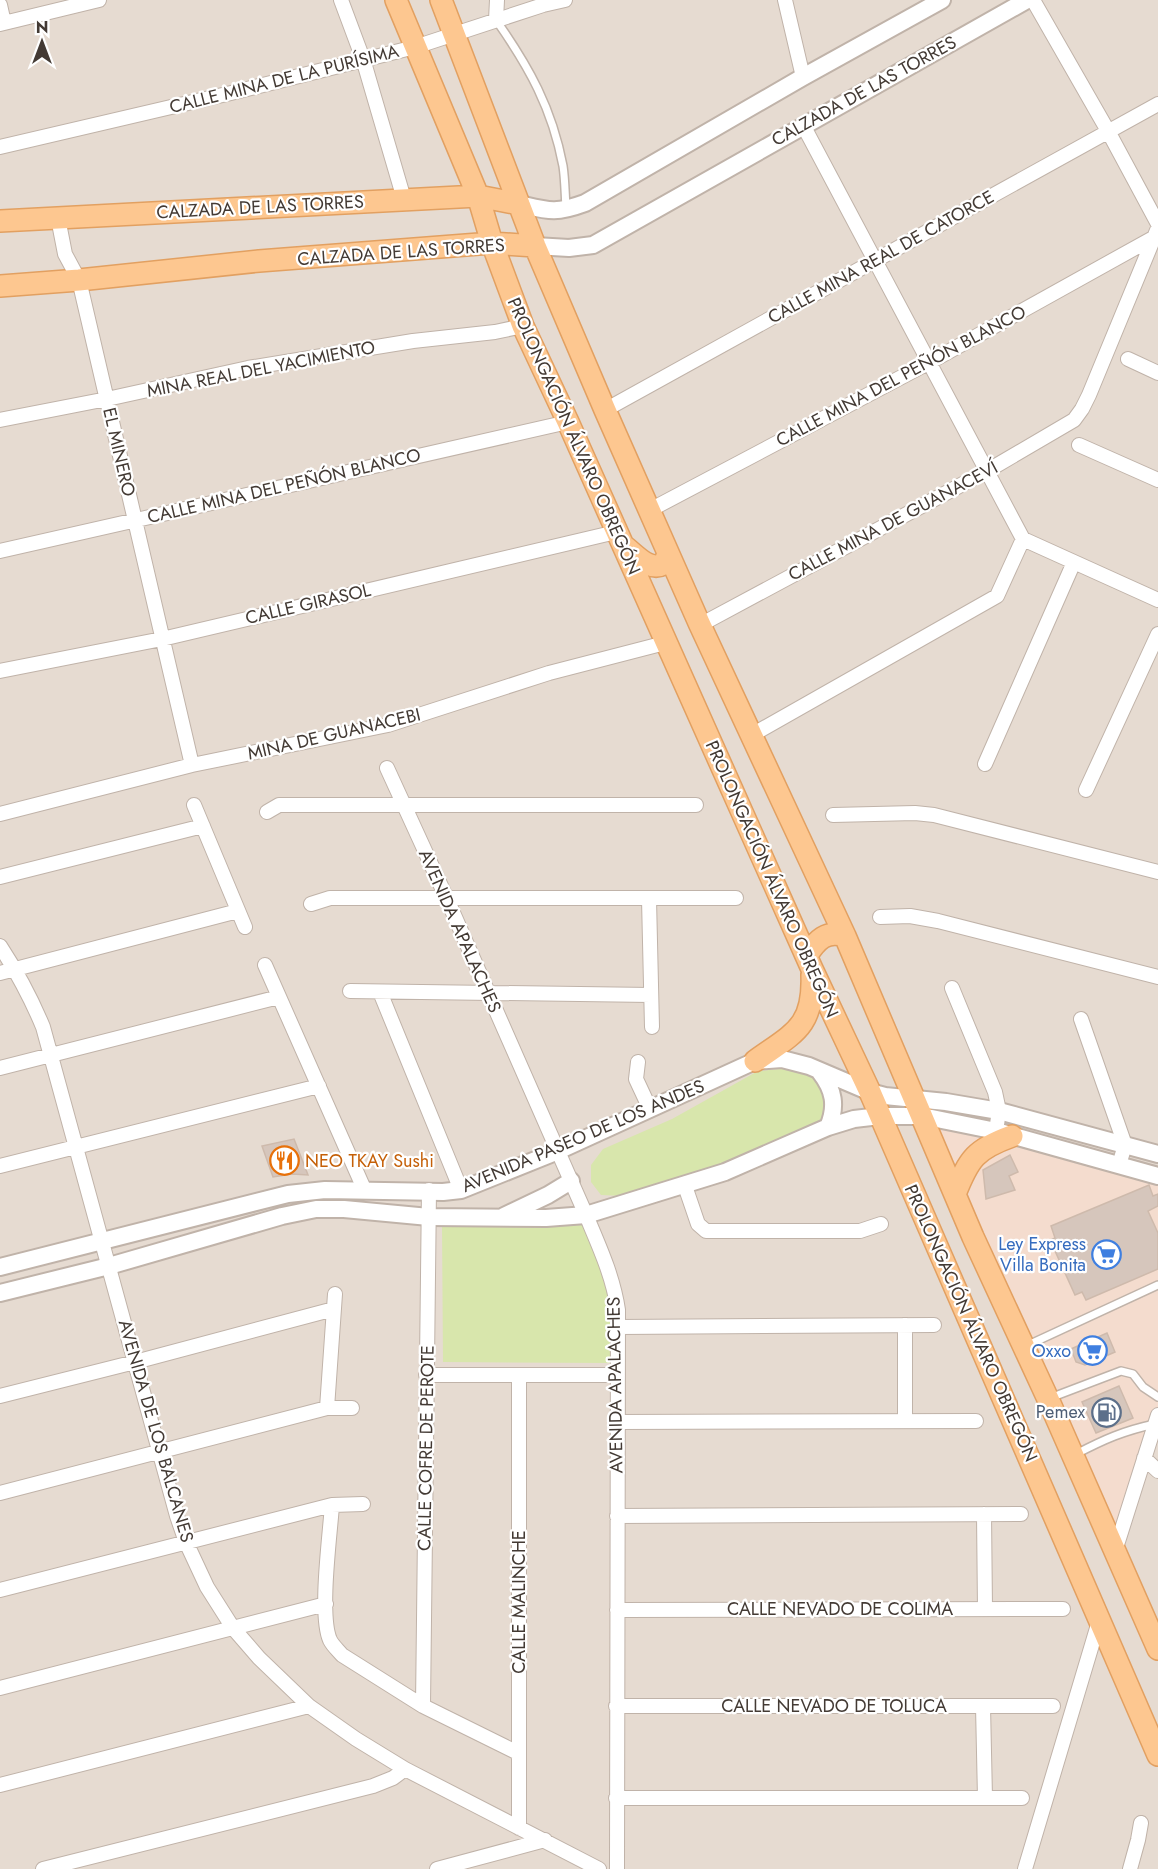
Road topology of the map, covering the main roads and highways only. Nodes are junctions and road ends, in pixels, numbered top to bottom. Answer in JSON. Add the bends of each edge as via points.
{"nodes":[{"id":1,"x":396,"y":0,"type":"edge"},
{"id":2,"x":441,"y":0,"type":"edge"},
{"id":3,"x":478,"y":196,"type":"junction"},
{"id":4,"x":519,"y":204,"type":"junction"},
{"id":5,"x":0,"y":221,"type":"edge"},
{"id":6,"x":492,"y":243,"type":"junction"},
{"id":7,"x":535,"y":246,"type":"junction"},
{"id":8,"x":0,"y":286,"type":"edge"},
{"id":9,"x":618,"y":538,"type":"junction"},
{"id":10,"x":668,"y":554,"type":"junction"},
{"id":11,"x":845,"y":936,"type":"junction"},
{"id":12,"x":809,"y":962,"type":"junction"},
{"id":13,"x":755,"y":1061,"type":"road end"},
{"id":14,"x":1004,"y":1133,"type":"road end"},
{"id":15,"x":956,"y":1194,"type":"junction"},
{"id":16,"x":1158,"y":1649,"type":"edge"},
{"id":17,"x":1158,"y":1755,"type":"edge"}],
"edges":[{"from":1,"to":3,"type":"main road","name":"PROLONGACIÓN ÁLVARO OBREGÓN"},
{"from":2,"to":4,"type":"main road","name":"PROLONGACIÓN ÁLVARO OBREGÓN"},
{"from":3,"to":4,"type":"main road","name":"CALZADA DE LAS TORRES"},
{"from":3,"to":5,"type":"main road","name":"CALZADA DE LAS TORRES"},
{"from":3,"to":6,"type":"main road","name":"PROLONGACIÓN ÁLVARO OBREGÓN"},
{"from":4,"to":7,"type":"main road","name":"PROLONGACIÓN ÁLVARO OBREGÓN"},
{"from":6,"to":7,"type":"main road","name":"CALZADA DE LAS TORRES"},
{"from":6,"to":8,"type":"main road","name":"CALZADA DE LAS TORRES"},
{"from":6,"to":9,"type":"main road","name":"PROLONGACIÓN ÁLVARO OBREGÓN","via":[[523,326]]},
{"from":7,"to":10,"type":"main road","name":"PROLONGACIÓN ÁLVARO OBREGÓN"},
{"from":9,"to":10,"type":"main road","via":[[650,567],[664,564]]},
{"from":9,"to":12,"type":"main road","name":"PROLONGACIÓN ÁLVARO OBREGÓN"},
{"from":10,"to":11,"type":"main road","name":"PROLONGACIÓN ÁLVARO OBREGÓN"},
{"from":11,"to":12,"type":"main road","via":[[833,933],[820,938]]},
{"from":11,"to":15,"type":"main road","name":"PROLONGACIÓN ÁLVARO OBREGÓN"},
{"from":12,"to":13,"type":"main road","via":[[813,995],[805,1020]]},
{"from":12,"to":17,"type":"main road","name":"PROLONGACIÓN ÁLVARO OBREGÓN","via":[[870,1092]]},
{"from":14,"to":15,"type":"main road","via":[[964,1170]]},
{"from":15,"to":16,"type":"main road","name":"PROLONGACIÓN ÁLVARO OBREGÓN"}]}
